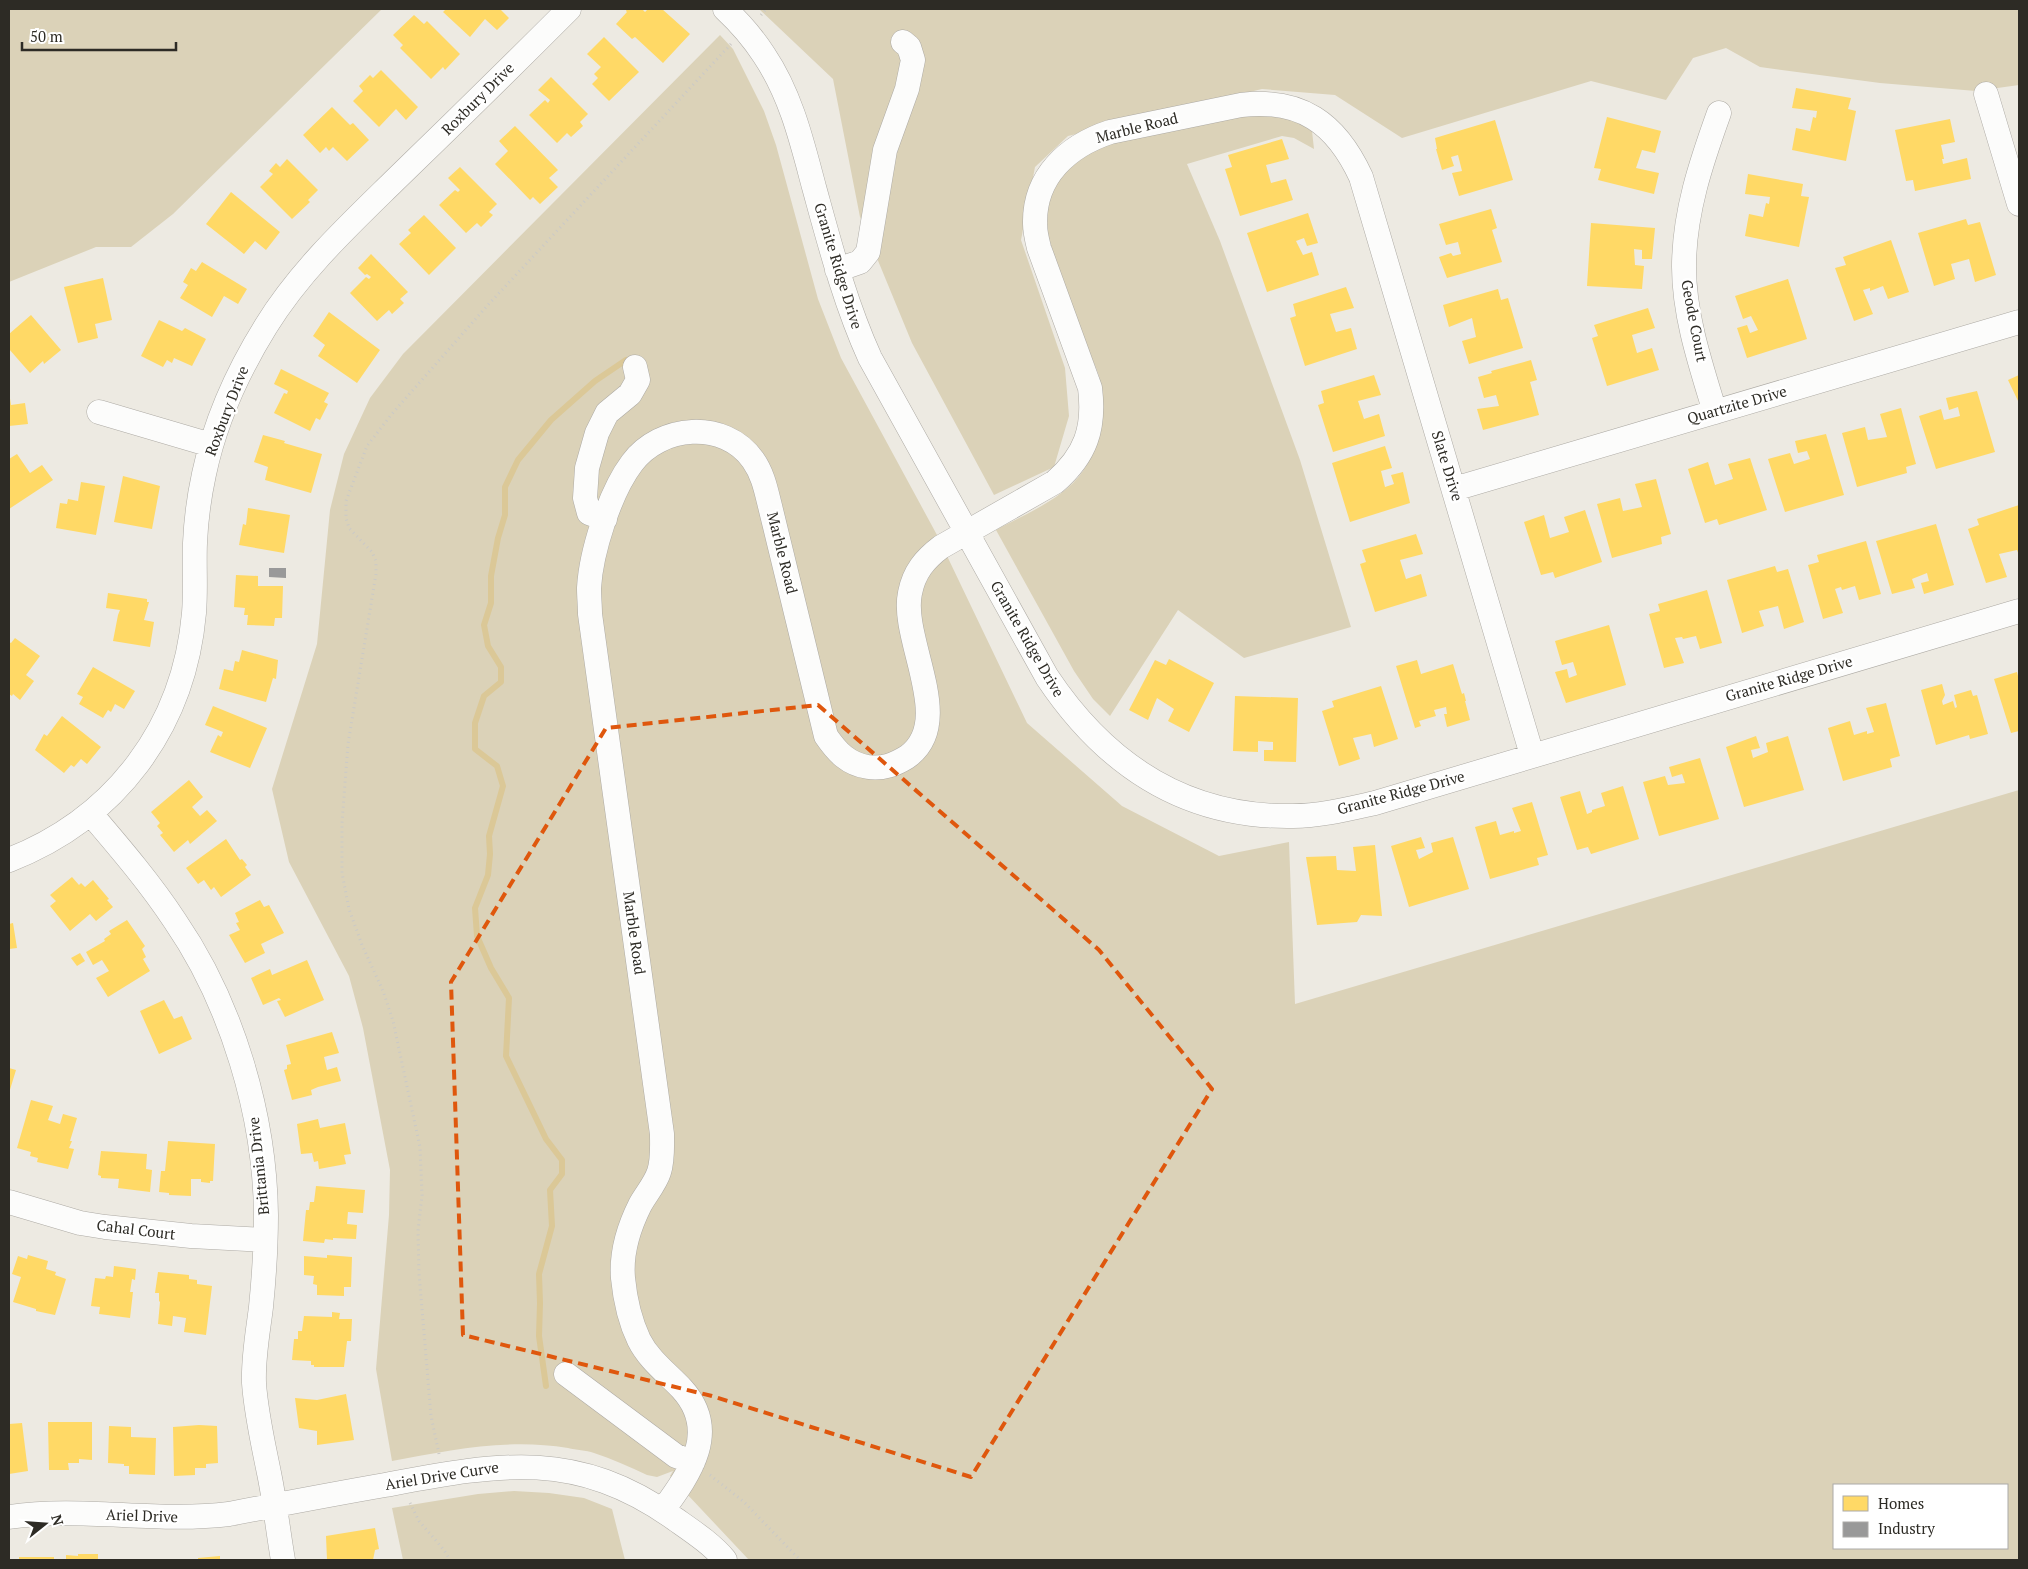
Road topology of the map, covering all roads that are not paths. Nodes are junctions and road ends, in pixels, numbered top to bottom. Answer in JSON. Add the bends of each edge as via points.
{"nodes":[{"id":1,"x":569,"y":9,"type":"edge"},
{"id":2,"x":725,"y":9,"type":"edge"},
{"id":3,"x":903,"y":42,"type":"dead end"},
{"id":4,"x":1986,"y":94,"type":"dead end"},
{"id":5,"x":1719,"y":113,"type":"dead end"},
{"id":6,"x":1361,"y":177,"type":"joint"},
{"id":7,"x":2019,"y":204,"type":"edge"},
{"id":8,"x":837,"y":270,"type":"junction"},
{"id":9,"x":2019,"y":322,"type":"edge"},
{"id":10,"x":635,"y":367,"type":"dead end"},
{"id":11,"x":99,"y":412,"type":"dead end"},
{"id":12,"x":1715,"y":412,"type":"junction"},
{"id":13,"x":211,"y":445,"type":"junction"},
{"id":14,"x":1454,"y":489,"type":"junction"},
{"id":15,"x":605,"y":519,"type":"junction"},
{"id":16,"x":966,"y":531,"type":"junction"},
{"id":17,"x":2019,"y":611,"type":"edge"},
{"id":18,"x":1532,"y":755,"type":"junction"},
{"id":19,"x":91,"y":814,"type":"junction"},
{"id":20,"x":9,"y":860,"type":"edge"},
{"id":21,"x":9,"y":1202,"type":"edge"},
{"id":22,"x":266,"y":1240,"type":"junction"},
{"id":23,"x":566,"y":1374,"type":"dead end"},
{"id":24,"x":693,"y":1462,"type":"junction"},
{"id":25,"x":275,"y":1505,"type":"junction"},
{"id":26,"x":663,"y":1510,"type":"junction"},
{"id":27,"x":9,"y":1517,"type":"edge"},
{"id":28,"x":282,"y":1560,"type":"edge"},
{"id":29,"x":725,"y":1560,"type":"edge"}],
"edges":[{"from":1,"to":13,"type":"street","name":"Roxbury Drive","via":[[311,265],[280,305],[249,354]]},
{"from":2,"to":8,"type":"street","name":"Granite Ridge Drive","via":[[746,30],[782,87],[798,128]]},
{"from":3,"to":8,"type":"street","via":[[913,60],[885,150],[868,252],[860,262]]},
{"from":4,"to":7,"type":"street"},
{"from":5,"to":12,"type":"street","name":"Geode Court","via":[[1700,167],[1690,209],[1684,268],[1695,339]]},
{"from":6,"to":14,"type":"street","name":"Slate Drive"},
{"from":6,"to":16,"type":"street","name":"Marble Road","via":[[1341,142],[1317,119],[1299,110],[1260,103],[1110,132],[1072,149],[1045,181],[1037,201],[1035,225],[1047,273],[1090,388],[1093,409],[1090,431],[1071,468],[1055,482]]},
{"from":8,"to":16,"type":"street","name":"Granite Ridge Drive","via":[[870,358]]},
{"from":9,"to":12,"type":"street","name":"Quartzite Drive"},
{"from":10,"to":15,"type":"street","via":[[638,380],[630,394],[607,413],[597,433],[587,468],[585,498],[589,513]]},
{"from":11,"to":13,"type":"street"},
{"from":12,"to":14,"type":"street","name":"Quartzite Drive"},
{"from":13,"to":19,"type":"street","name":"Roxbury Drive","via":[[195,540],[191,639],[178,692],[152,745],[133,771]]},
{"from":14,"to":18,"type":"street","name":"Slate Drive"},
{"from":15,"to":16,"type":"street","name":"Marble Road","via":[[632,464],[645,449],[661,439],[696,431],[716,434],[735,443],[752,459],[763,478],[826,736],[849,761],[878,768],[896,764],[911,754],[921,742],[928,724],[927,701],[909,614],[909,594],[915,574],[928,557]]},
{"from":15,"to":24,"type":"street","name":"Marble Road","via":[[592,563],[590,614],[662,1134],[659,1172],[630,1228],[623,1276],[626,1300],[640,1341],[655,1362],[691,1399],[697,1413],[701,1428]]},
{"from":16,"to":18,"type":"street","name":"Granite Ridge Drive","via":[[1066,706],[1123,762],[1155,783],[1187,798],[1262,816],[1323,814],[1375,803]]},
{"from":17,"to":18,"type":"street","name":"Granite Ridge Drive"},
{"from":19,"to":20,"type":"street","name":"Roxbury Drive","via":[[50,842]]},
{"from":19,"to":22,"type":"street","name":"Brittania Drive","via":[[176,921],[228,1022],[259,1140],[265,1185]]},
{"from":21,"to":22,"type":"street","name":"Cahal Court","via":[[105,1227]]},
{"from":22,"to":25,"type":"street","name":"Brittania Drive","via":[[254,1382],[256,1410]]},
{"from":23,"to":24,"type":"street","via":[[676,1456]]},
{"from":24,"to":26,"type":"street","name":"Marble Road"},
{"from":25,"to":26,"type":"street","name":"Ariel Drive Curve","via":[[470,1469],[514,1466],[553,1468],[590,1476],[624,1488]]},
{"from":25,"to":27,"type":"street","name":"Ariel Drive","via":[[203,1517],[65,1513]]},
{"from":25,"to":28,"type":"street","name":"Brittania Drive"},
{"from":26,"to":29,"type":"street","name":"Ariel Drive Curve"}]}
